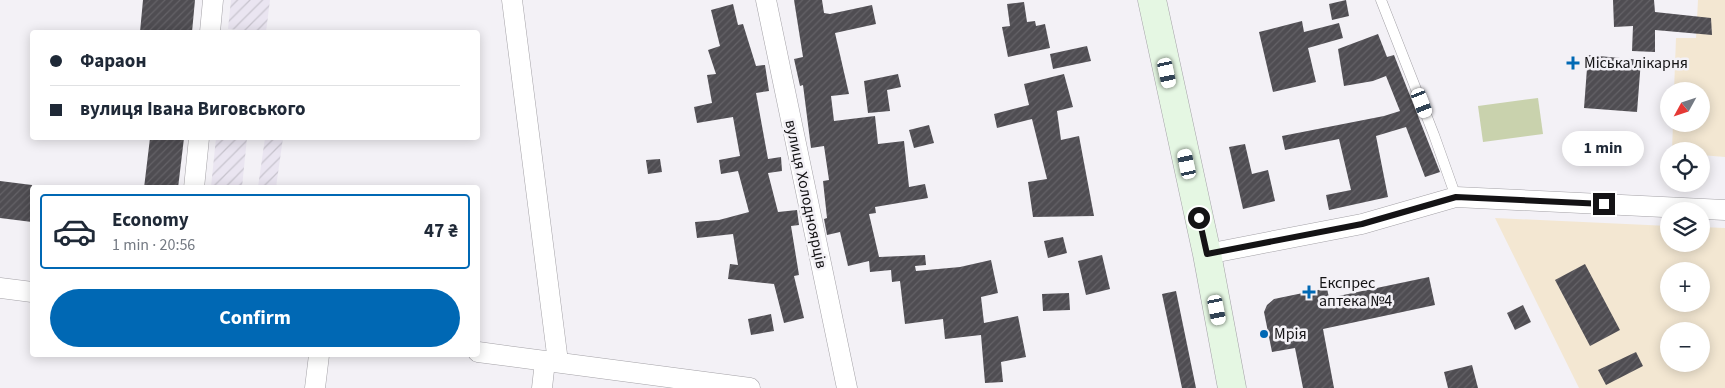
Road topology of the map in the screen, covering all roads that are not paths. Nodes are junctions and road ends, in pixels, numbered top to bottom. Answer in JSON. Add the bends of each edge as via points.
{"nodes":[{"id":1,"x":213,"y":0,"type":"edge"},
{"id":2,"x":512,"y":0,"type":"edge"},
{"id":3,"x":766,"y":0,"type":"edge"},
{"id":4,"x":1152,"y":0,"type":"edge"},
{"id":5,"x":1381,"y":0,"type":"edge"},
{"id":6,"x":210,"y":30,"type":"edge"},
{"id":7,"x":199,"y":140,"type":"edge"},
{"id":8,"x":194,"y":185,"type":"edge"},
{"id":9,"x":1456,"y":197,"type":"junction"},
{"id":10,"x":1725,"y":210,"type":"edge"},
{"id":11,"x":1207,"y":254,"type":"junction"},
{"id":12,"x":0,"y":288,"type":"edge"},
{"id":13,"x":30,"y":292,"type":"edge"},
{"id":14,"x":480,"y":352,"type":"edge"},
{"id":15,"x":319,"y":357,"type":"edge"},
{"id":16,"x":552,"y":362,"type":"junction"},
{"id":17,"x":315,"y":388,"type":"edge"},
{"id":18,"x":542,"y":388,"type":"edge"},
{"id":19,"x":750,"y":388,"type":"edge"},
{"id":20,"x":847,"y":388,"type":"edge"},
{"id":21,"x":1232,"y":388,"type":"edge"}],
"edges":[{"from":1,"to":6,"type":"street"},
{"from":2,"to":16,"type":"street"},
{"from":3,"to":20,"type":"street","name":"вулиця Холодноярців"},
{"from":4,"to":11,"type":"main road"},
{"from":5,"to":9,"type":"lane"},
{"from":7,"to":8,"type":"street"},
{"from":9,"to":10,"type":"street"},
{"from":9,"to":11,"type":"street","via":[[1362,224]]},
{"from":11,"to":21,"type":"main road"},
{"from":12,"to":13,"type":"street"},
{"from":14,"to":16,"type":"street"},
{"from":15,"to":17,"type":"street"},
{"from":16,"to":18,"type":"street"},
{"from":16,"to":19,"type":"street"}]}
